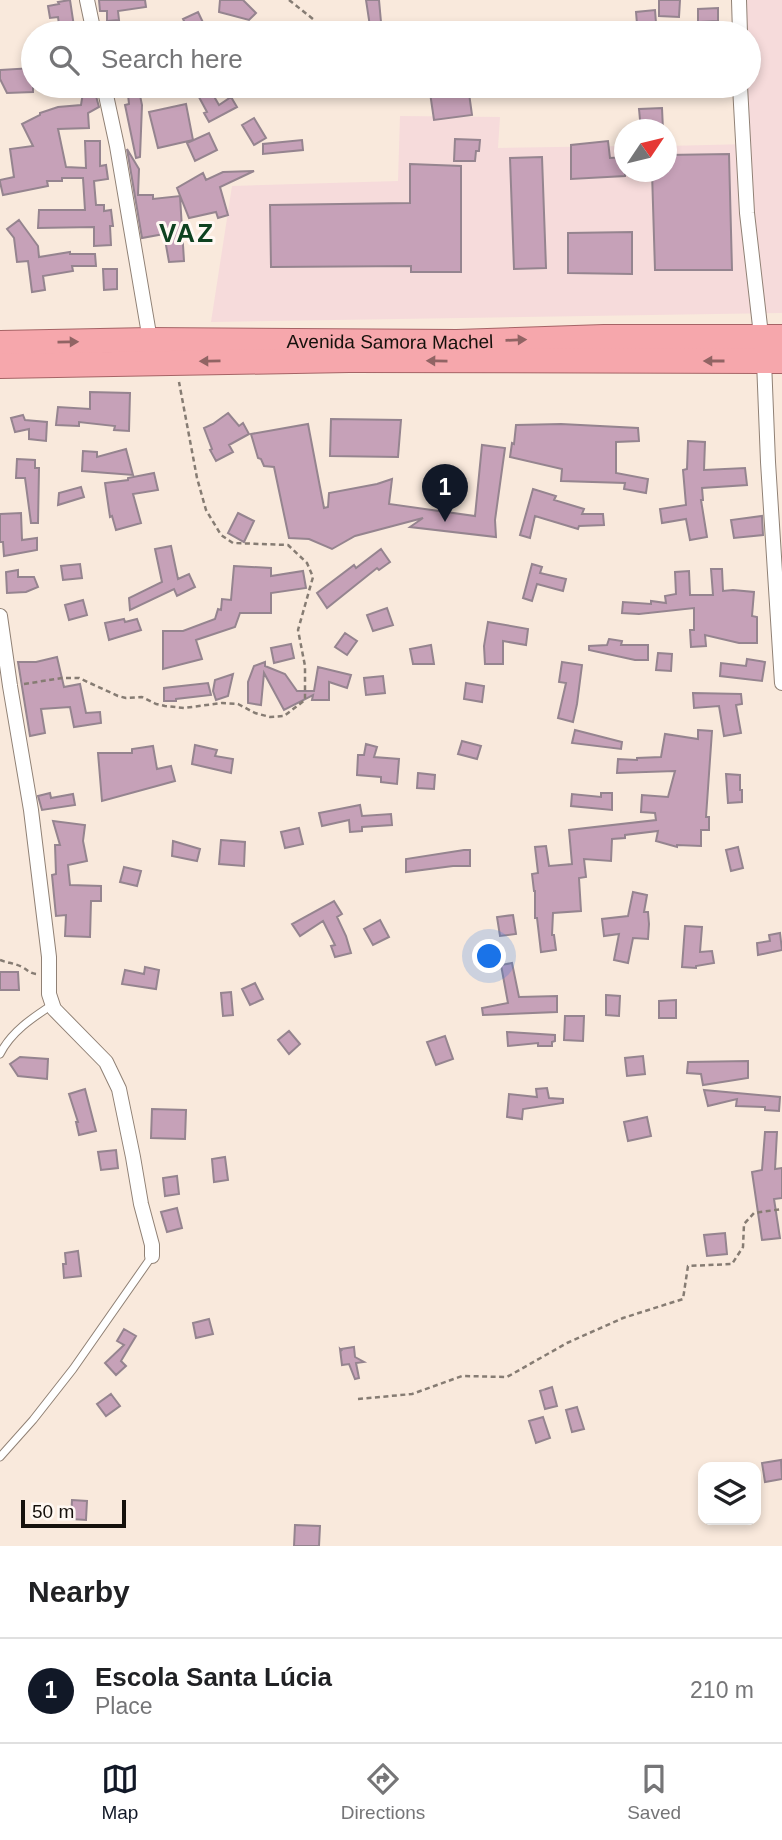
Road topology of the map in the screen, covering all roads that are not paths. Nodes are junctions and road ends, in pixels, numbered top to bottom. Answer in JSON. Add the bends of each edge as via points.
{"nodes":[{"id":1,"x":87,"y":0,"type":"edge"},
{"id":2,"x":739,"y":0,"type":"edge"},
{"id":3,"x":91,"y":21,"type":"edge"},
{"id":4,"x":740,"y":21,"type":"edge"},
{"id":5,"x":107,"y":98,"type":"edge"},
{"id":6,"x":741,"y":98,"type":"edge"},
{"id":7,"x":150,"y":340,"type":"junction"},
{"id":8,"x":0,"y":343,"type":"edge"},
{"id":9,"x":773,"y":349,"type":"edge"},
{"id":10,"x":0,"y":366,"type":"edge"},
{"id":11,"x":0,"y":616,"type":"edge"},
{"id":12,"x":782,"y":683,"type":"edge"},
{"id":13,"x":52,"y":1005,"type":"junction"},
{"id":14,"x":0,"y":1054,"type":"edge"},
{"id":15,"x":152,"y":1256,"type":"joint"},
{"id":16,"x":0,"y":1457,"type":"edge"}],
"edges":[{"from":1,"to":3,"type":"street"},
{"from":2,"to":4,"type":"street"},
{"from":5,"to":7,"type":"street"},
{"from":6,"to":9,"type":"street","via":[[747,213]]},
{"from":8,"to":7,"type":"highway","name":"Avenida Samora Machel","one_way":true},
{"from":7,"to":9,"type":"highway","name":"Avenida Samora Machel","one_way":true,"via":[[457,342],[604,337]]},
{"from":9,"to":10,"type":"highway","name":"Avenida Samora Machel","one_way":true},
{"from":9,"to":12,"type":"street","via":[[768,462]]},
{"from":11,"to":13,"type":"street","via":[[32,810]]},
{"from":13,"to":14,"type":"lane","via":[[18,1030]]},
{"from":13,"to":15,"type":"street","via":[[106,1062],[118,1089]]},
{"from":15,"to":16,"type":"lane","via":[[73,1369]]}]}
